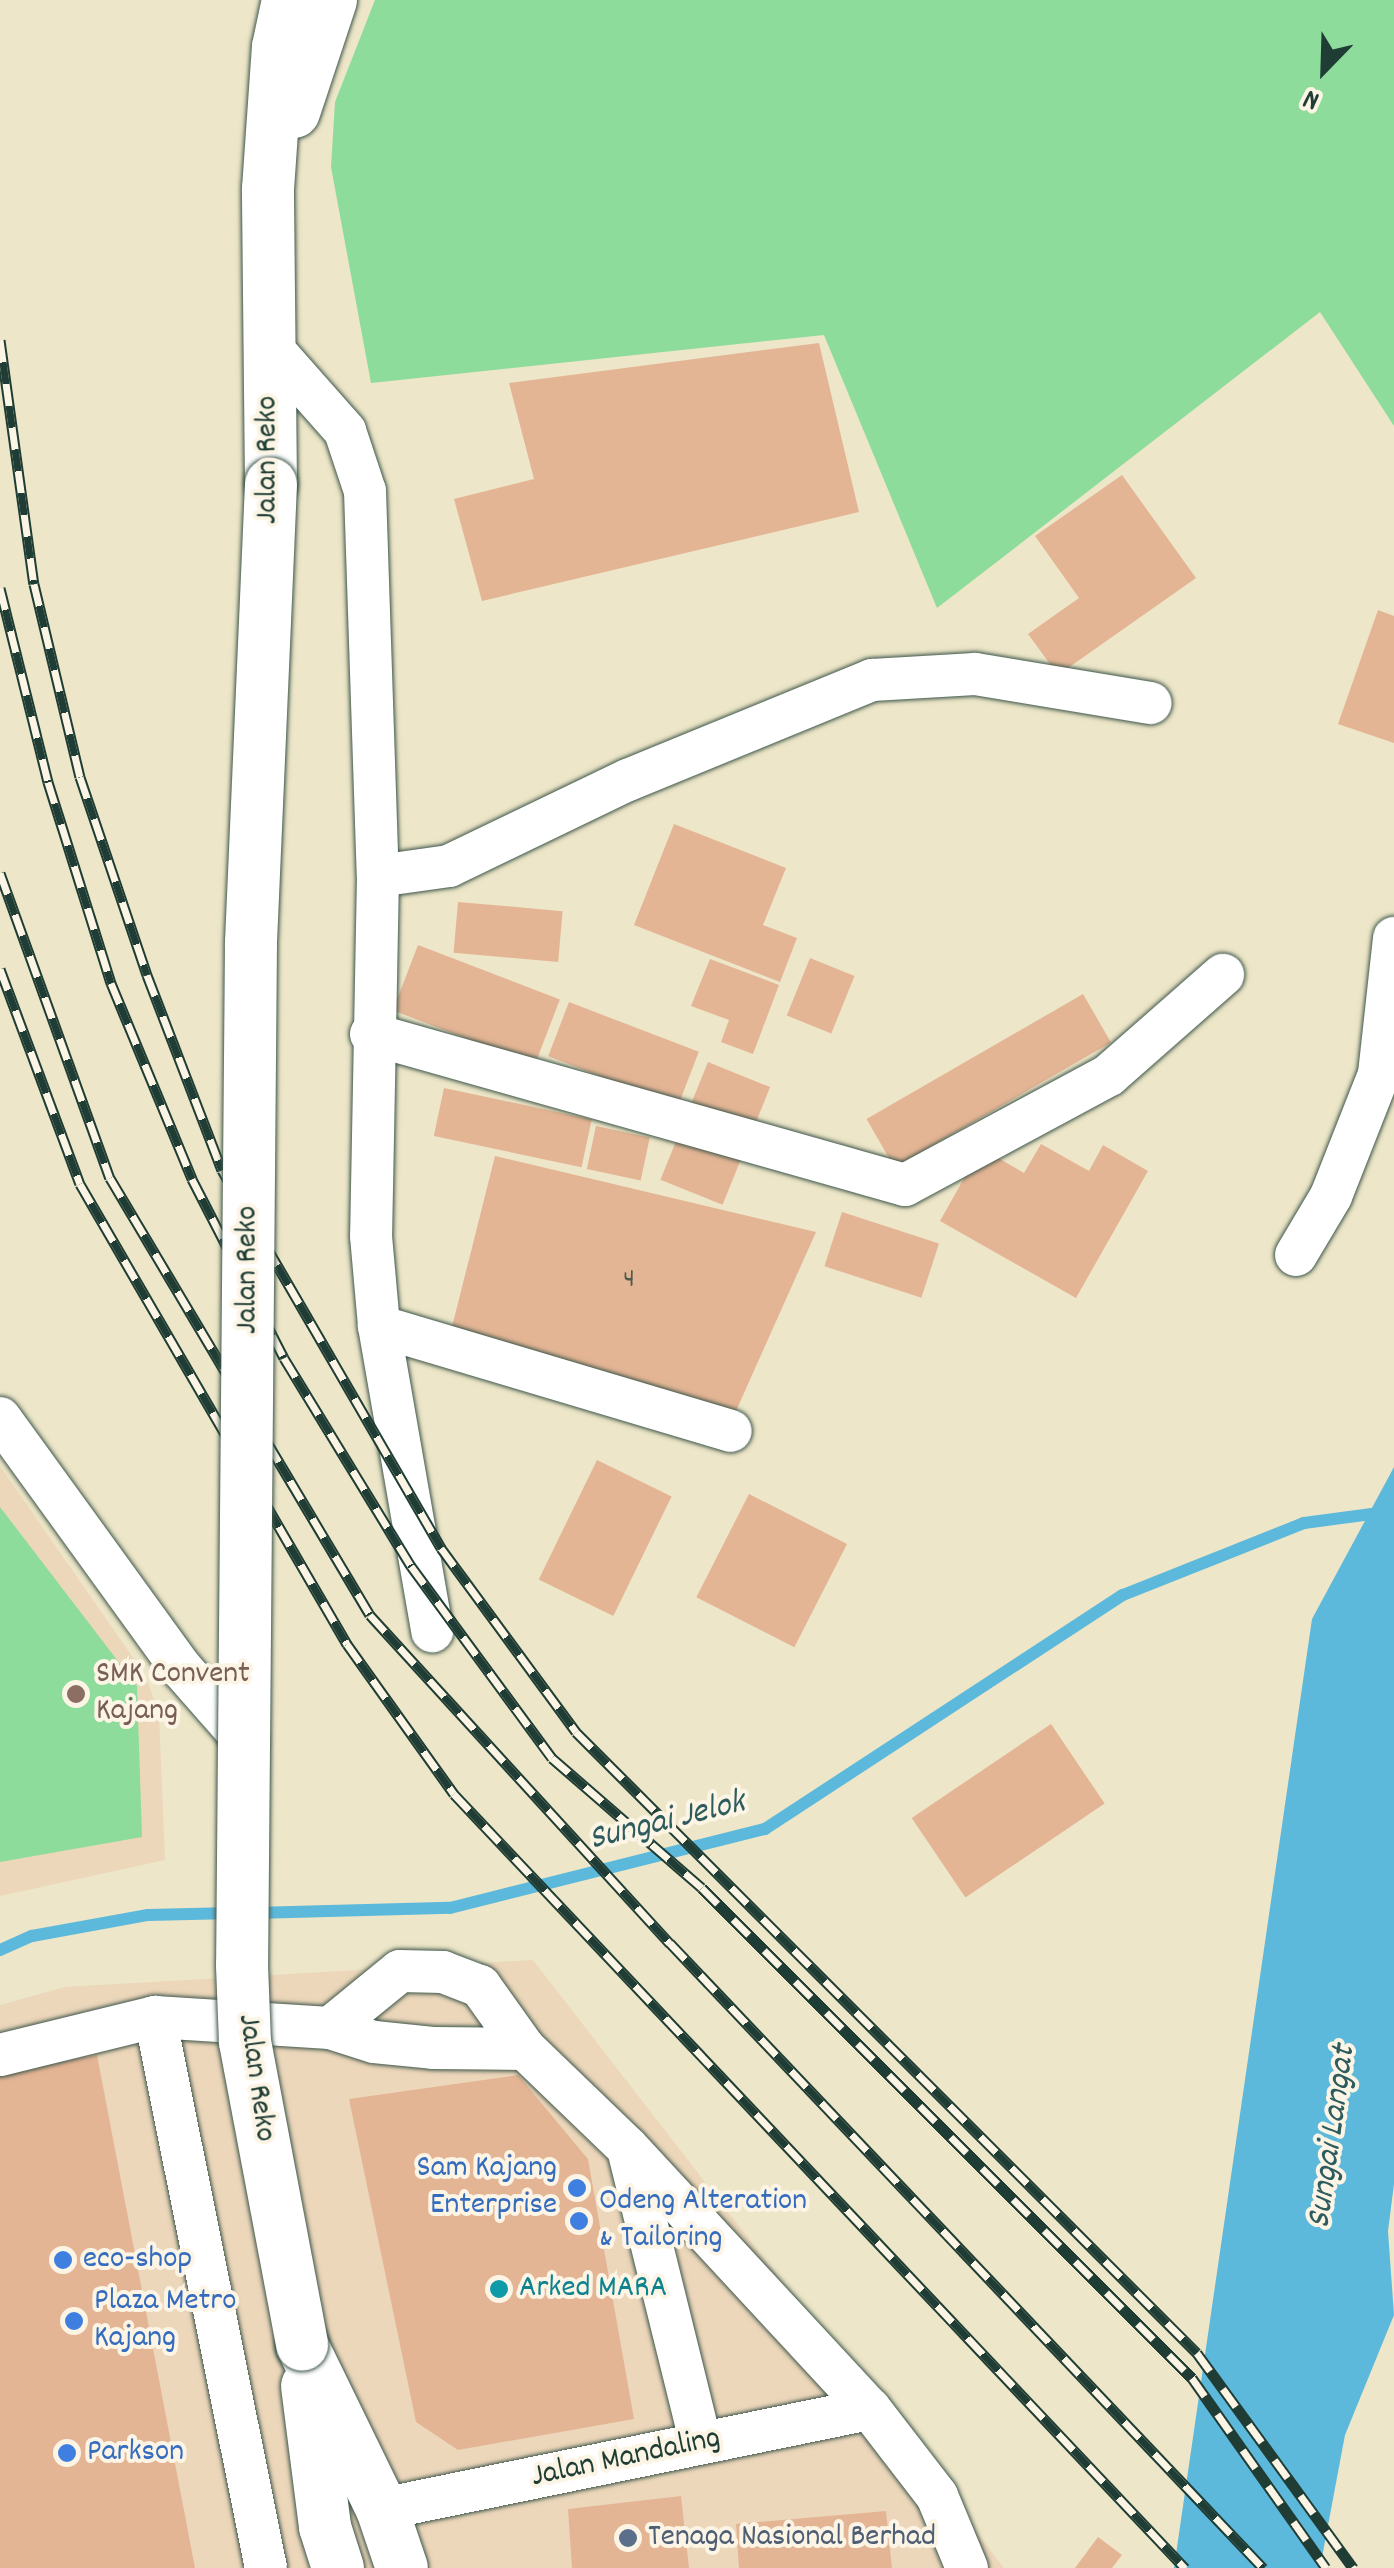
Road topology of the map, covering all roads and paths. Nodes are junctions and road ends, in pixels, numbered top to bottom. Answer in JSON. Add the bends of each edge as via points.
{"nodes":[{"id":1,"x":288,"y":0,"type":"edge"},
{"id":2,"x":330,"y":0,"type":"edge"},
{"id":3,"x":268,"y":190,"type":"junction"},
{"id":4,"x":269,"y":345,"type":"junction"},
{"id":5,"x":1151,"y":704,"type":"dead end"},
{"id":6,"x":378,"y":876,"type":"junction"},
{"id":7,"x":1394,"y":938,"type":"edge"},
{"id":8,"x":1223,"y":974,"type":"dead end"},
{"id":9,"x":370,"y":1034,"type":"junction"},
{"id":10,"x":1296,"y":1255,"type":"dead end"},
{"id":11,"x":379,"y":1326,"type":"junction"},
{"id":12,"x":0,"y":1418,"type":"edge"},
{"id":13,"x":731,"y":1431,"type":"dead end"},
{"id":14,"x":432,"y":1631,"type":"dead end"},
{"id":15,"x":246,"y":1742,"type":"junction"},
{"id":16,"x":155,"y":2016,"type":"junction"},
{"id":17,"x":330,"y":2028,"type":"junction"},
{"id":18,"x":526,"y":2049,"type":"junction"},
{"id":19,"x":0,"y":2055,"type":"edge"},
{"id":20,"x":627,"y":2147,"type":"junction"},
{"id":21,"x":302,"y":2345,"type":"junction"},
{"id":22,"x":870,"y":2409,"type":"junction"},
{"id":23,"x":701,"y":2443,"type":"junction"},
{"id":24,"x":382,"y":2509,"type":"junction"},
{"id":25,"x":266,"y":2568,"type":"edge"},
{"id":26,"x":338,"y":2568,"type":"edge"},
{"id":27,"x":402,"y":2568,"type":"edge"},
{"id":28,"x":967,"y":2568,"type":"edge"}],
"edges":[{"from":1,"to":3,"type":"main road","name":"Jalan Reko","via":[[278,47]]},
{"from":2,"to":3,"type":"main road","name":"Jalan Reko"},
{"from":3,"to":4,"type":"main road","name":"Jalan Reko"},
{"from":4,"to":6,"type":"street","via":[[346,431],[365,492]]},
{"from":4,"to":15,"type":"main road","name":"Jalan Reko","bridge":true,"via":[[271,484],[252,943]]},
{"from":5,"to":6,"type":"street","via":[[975,674],[872,680],[628,780],[449,866]]},
{"from":6,"to":9,"type":"street"},
{"from":7,"to":10,"type":"street","via":[[1378,1074],[1331,1196]]},
{"from":8,"to":9,"type":"street","via":[[1108,1074],[905,1186]]},
{"from":9,"to":11,"type":"street","via":[[371,1236]]},
{"from":11,"to":13,"type":"street"},
{"from":11,"to":14,"type":"street"},
{"from":12,"to":15,"type":"street","via":[[181,1668]]},
{"from":15,"to":21,"type":"main road","name":"Jalan Reko","bridge":true,"via":[[245,2042]]},
{"from":16,"to":17,"type":"street"},
{"from":16,"to":19,"type":"street"},
{"from":16,"to":25,"type":"street"},
{"from":17,"to":18,"type":"street","via":[[394,2044]]},
{"from":17,"to":18,"type":"street","via":[[400,1971],[443,1972],[480,1986]]},
{"from":18,"to":20,"type":"street"},
{"from":20,"to":22,"type":"street"},
{"from":20,"to":23,"type":"street"},
{"from":21,"to":24,"type":"main road","name":"Jalan Reko"},
{"from":21,"to":26,"type":"main road","name":"Jalan Reko","via":[[325,2527]]},
{"from":22,"to":23,"type":"street","name":"Jalan Mandaling"},
{"from":22,"to":28,"type":"street","via":[[936,2496]]},
{"from":23,"to":24,"type":"street","name":"Jalan Mandaling"},
{"from":24,"to":27,"type":"main road","name":"Jalan Reko"}]}
